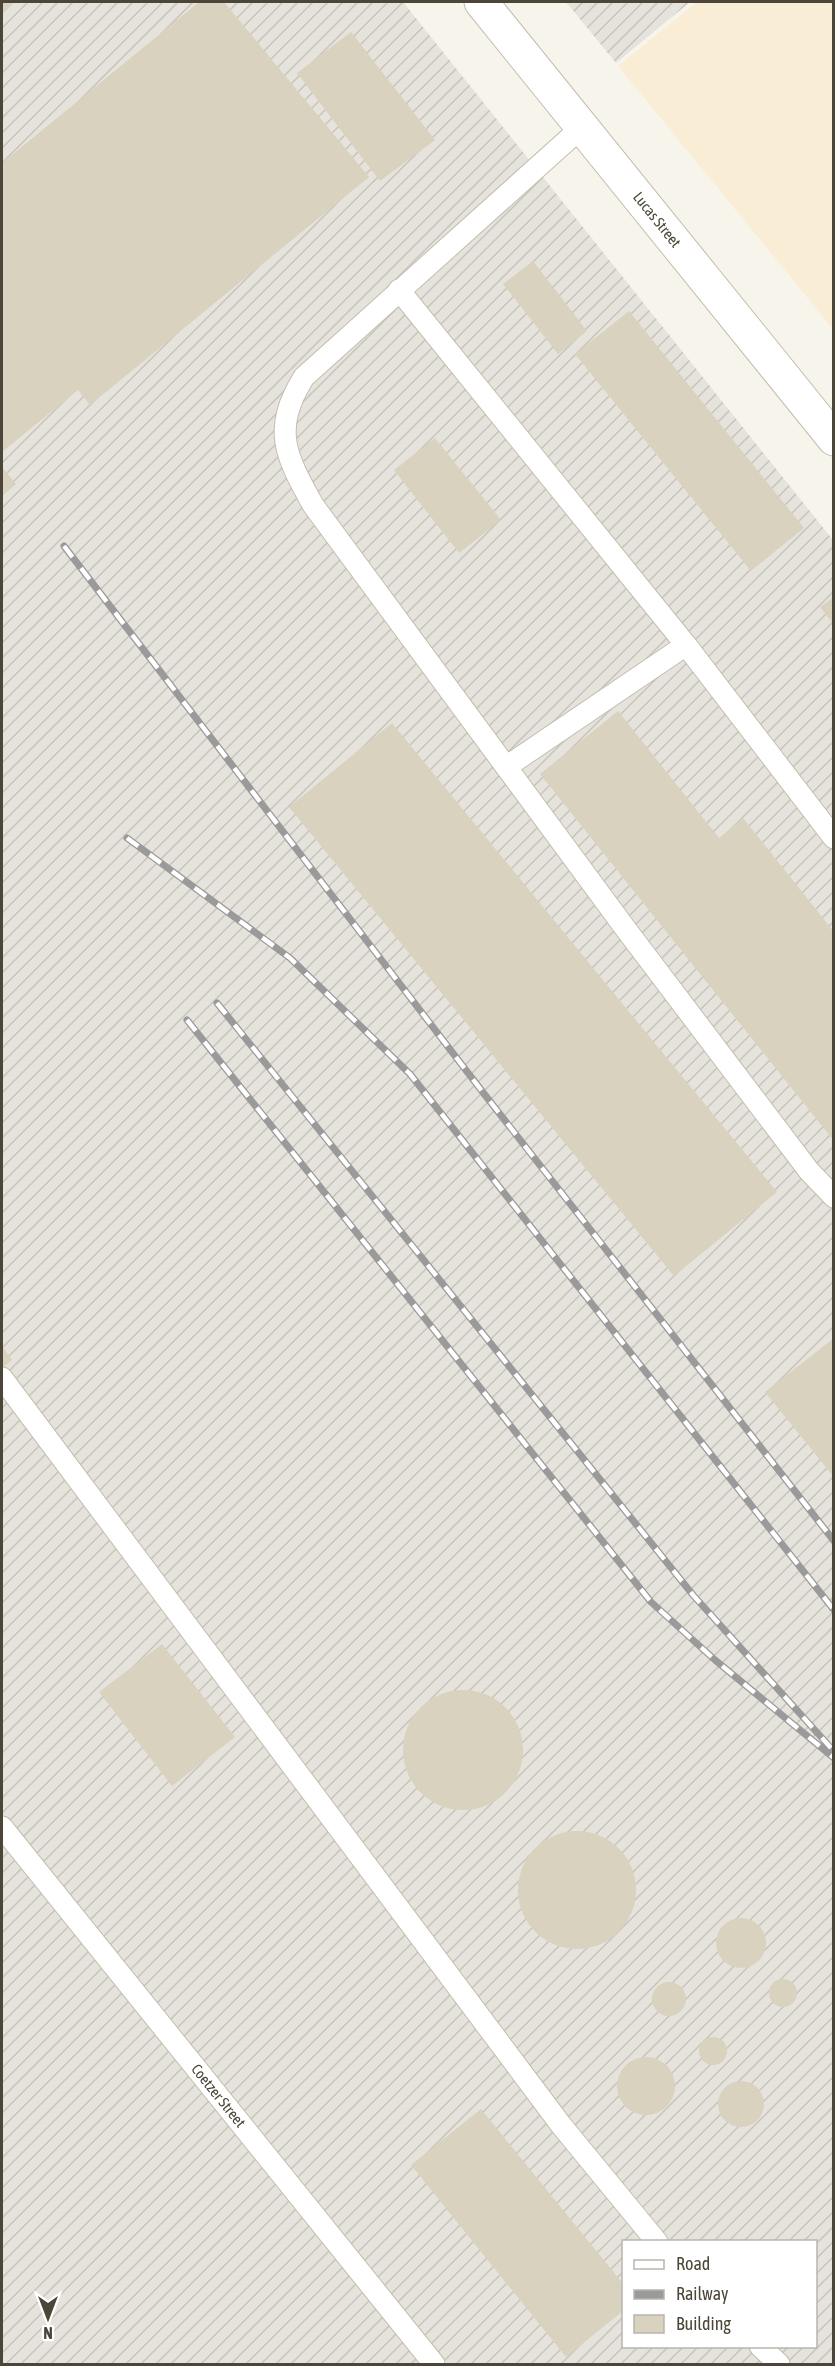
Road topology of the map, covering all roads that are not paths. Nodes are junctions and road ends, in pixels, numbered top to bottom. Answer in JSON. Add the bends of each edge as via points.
{"nodes":[{"id":1,"x":481,"y":2,"type":"edge"},
{"id":2,"x":582,"y":127,"type":"junction"},
{"id":3,"x":399,"y":290,"type":"junction"},
{"id":4,"x":834,"y":440,"type":"edge"},
{"id":5,"x":686,"y":645,"type":"junction"},
{"id":6,"x":506,"y":766,"type":"junction"},
{"id":7,"x":834,"y":838,"type":"edge"},
{"id":8,"x":834,"y":1197,"type":"edge"},
{"id":9,"x":2,"y":1378,"type":"edge"},
{"id":10,"x":2,"y":1827,"type":"edge"},
{"id":11,"x":656,"y":2240,"type":"edge"},
{"id":12,"x":762,"y":2348,"type":"edge"},
{"id":13,"x":434,"y":2364,"type":"edge"},
{"id":14,"x":779,"y":2364,"type":"edge"}],
"edges":[{"from":1,"to":2,"type":"street","name":"Lucas Street"},
{"from":2,"to":3,"type":"lane"},
{"from":2,"to":4,"type":"street","name":"Lucas Street"},
{"from":3,"to":5,"type":"lane"},
{"from":3,"to":6,"type":"lane","via":[[304,377],[290,400],[284,428],[290,463],[313,506]]},
{"from":5,"to":6,"type":"lane"},
{"from":5,"to":7,"type":"lane"},
{"from":6,"to":8,"type":"lane","via":[[809,1171]]},
{"from":9,"to":11,"type":"lane","via":[[561,2125]]},
{"from":10,"to":13,"type":"lane","name":"Coetzer Street"},
{"from":12,"to":14,"type":"lane"}]}
